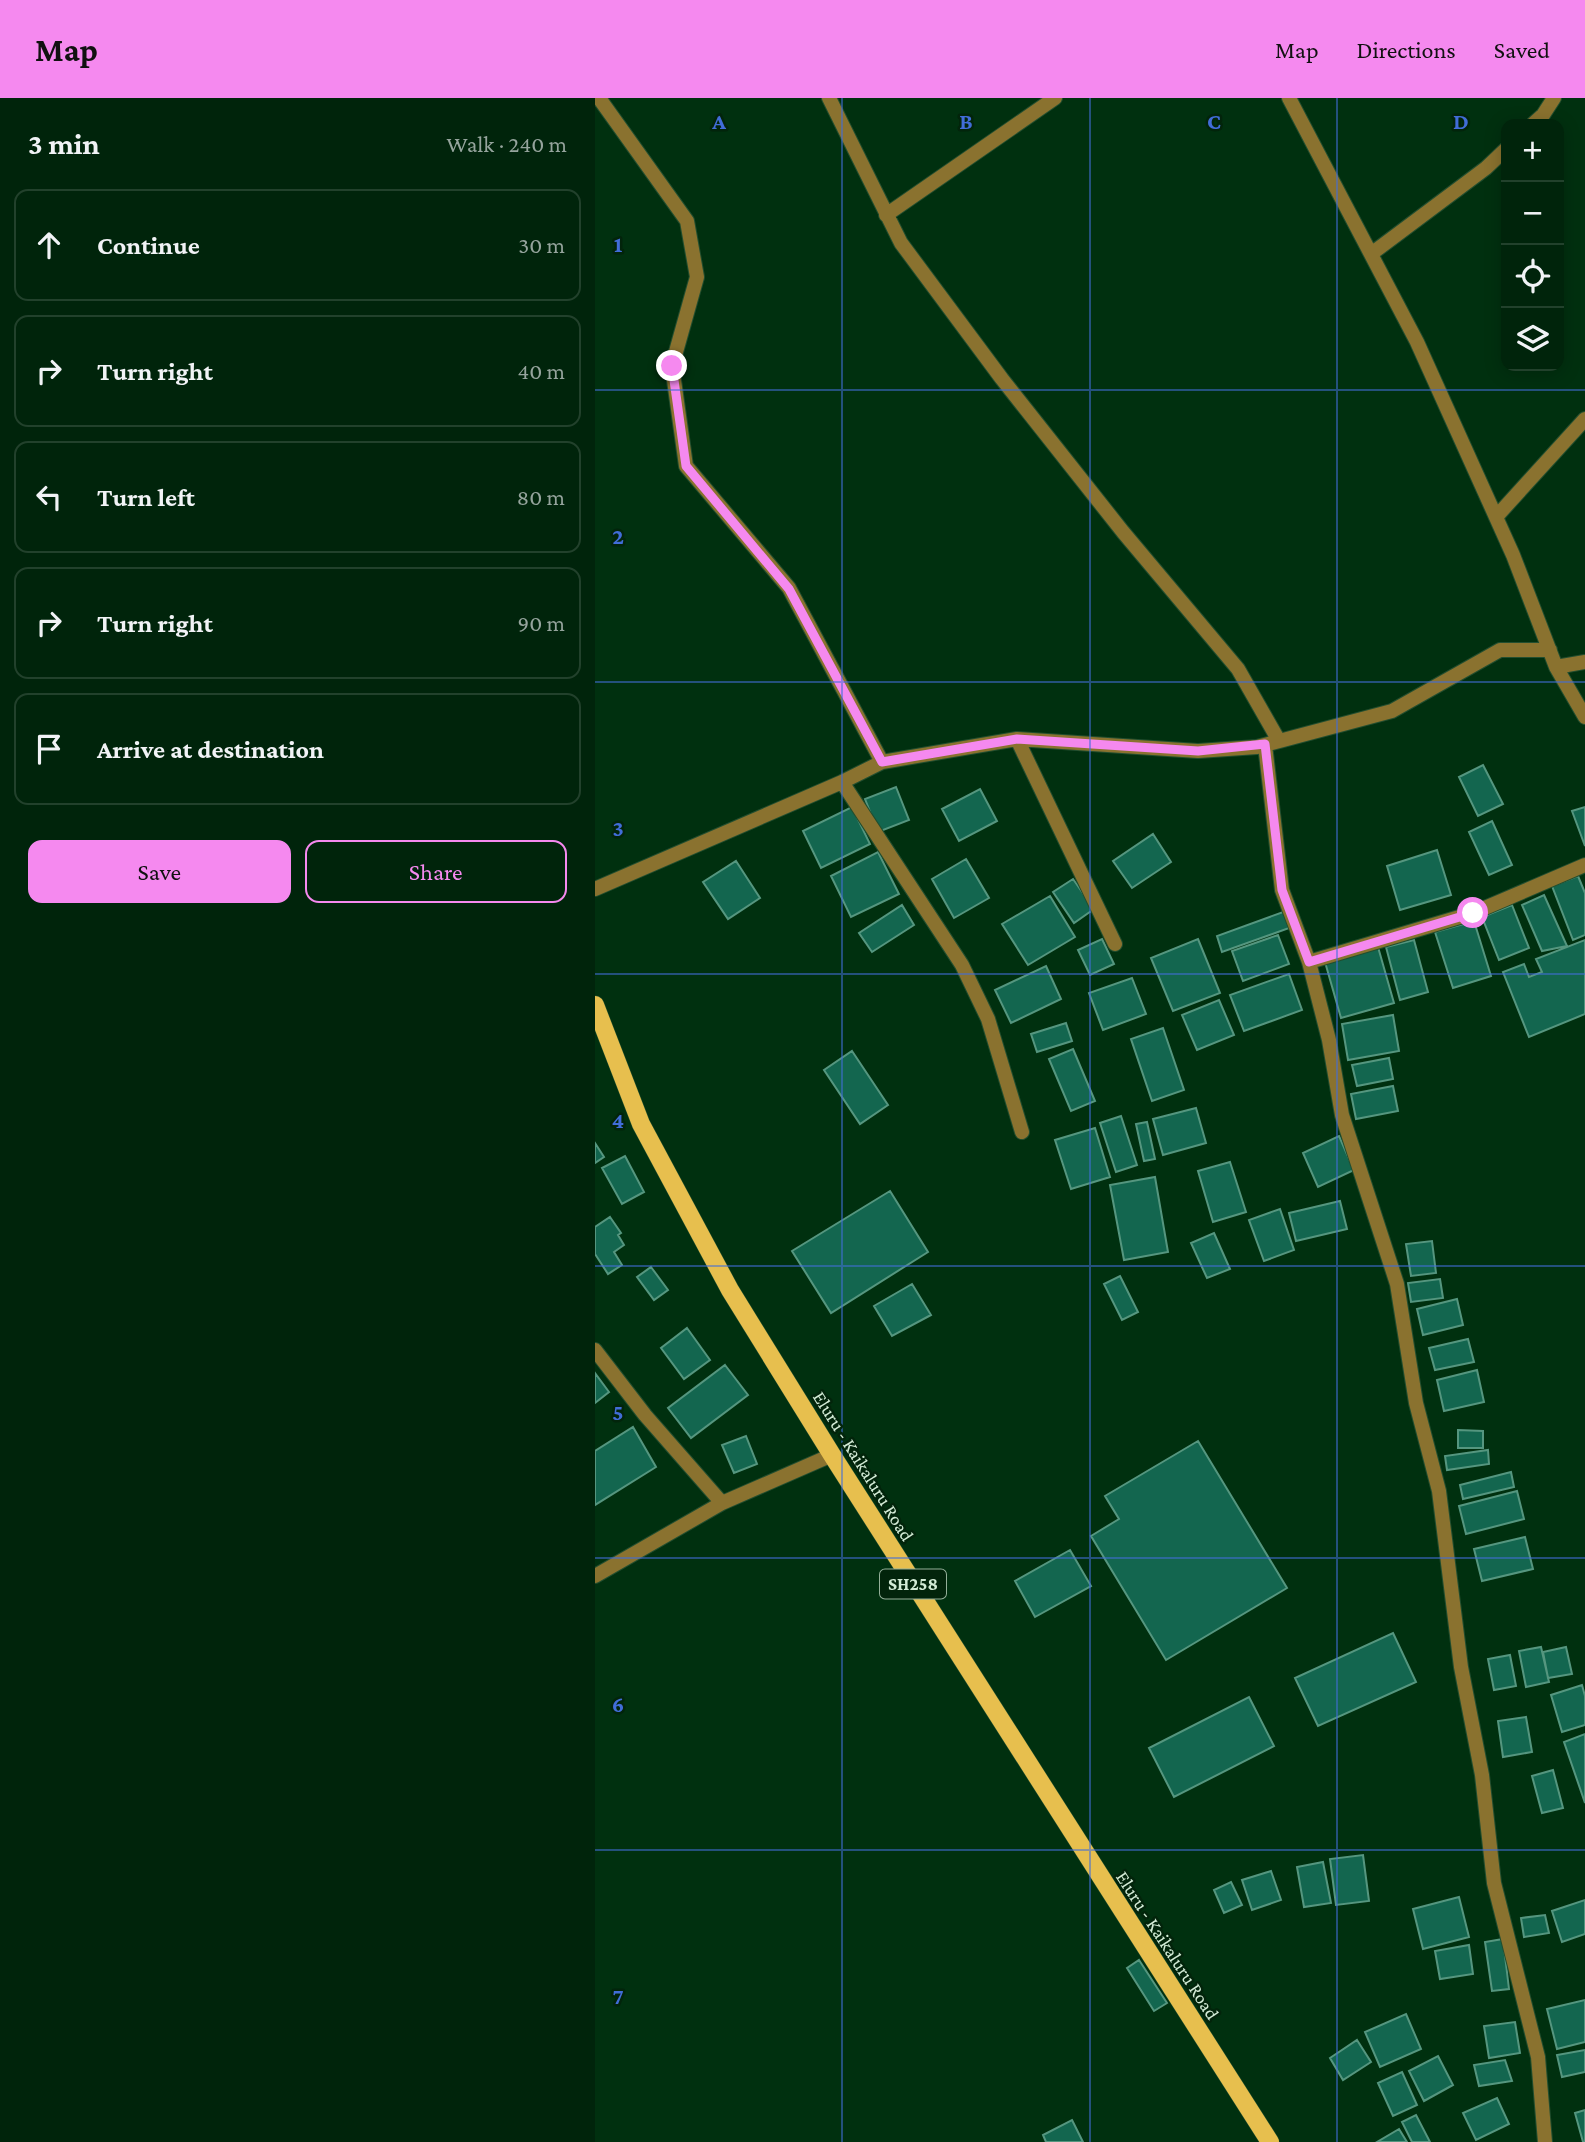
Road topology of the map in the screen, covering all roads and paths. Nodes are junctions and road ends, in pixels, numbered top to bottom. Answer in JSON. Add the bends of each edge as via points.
{"nodes":[{"id":1,"x":599,"y":98,"type":"edge"},
{"id":2,"x":829,"y":98,"type":"edge"},
{"id":3,"x":1055,"y":98,"type":"edge"},
{"id":4,"x":1289,"y":98,"type":"edge"},
{"id":5,"x":1554,"y":98,"type":"edge"},
{"id":6,"x":1539,"y":119,"type":"edge"},
{"id":7,"x":1501,"y":154,"type":"edge"},
{"id":8,"x":886,"y":215,"type":"junction"},
{"id":9,"x":1371,"y":254,"type":"junction"},
{"id":10,"x":1585,"y":419,"type":"edge"},
{"id":11,"x":1496,"y":517,"type":"junction"},
{"id":12,"x":1550,"y":649,"type":"junction"},
{"id":13,"x":1585,"y":662,"type":"edge"},
{"id":14,"x":1556,"y":667,"type":"junction"},
{"id":15,"x":1585,"y":717,"type":"edge"},
{"id":16,"x":1017,"y":739,"type":"junction"},
{"id":17,"x":1272,"y":743,"type":"junction"},
{"id":18,"x":882,"y":762,"type":"junction"},
{"id":19,"x":842,"y":782,"type":"junction"},
{"id":20,"x":1585,"y":865,"type":"edge"},
{"id":21,"x":595,"y":890,"type":"edge"},
{"id":22,"x":1115,"y":944,"type":"dead end"},
{"id":23,"x":1309,"y":962,"type":"junction"},
{"id":24,"x":595,"y":1005,"type":"edge"},
{"id":25,"x":1022,"y":1132,"type":"dead end"},
{"id":26,"x":595,"y":1350,"type":"edge"},
{"id":27,"x":832,"y":1455,"type":"junction"},
{"id":28,"x":722,"y":1503,"type":"junction"},
{"id":29,"x":595,"y":1576,"type":"edge"},
{"id":30,"x":1270,"y":2142,"type":"edge"},
{"id":31,"x":1545,"y":2142,"type":"edge"}],
"edges":[{"from":1,"to":18,"type":"street","via":[[687,221],[697,277],[672,366],[686,466],[789,589]]},
{"from":2,"to":8,"type":"street"},
{"from":3,"to":8,"type":"street"},
{"from":4,"to":9,"type":"street"},
{"from":5,"to":6,"type":"street"},
{"from":7,"to":9,"type":"street"},
{"from":8,"to":17,"type":"street","via":[[901,243],[1002,379],[1238,669]]},
{"from":9,"to":11,"type":"street","via":[[1417,342]]},
{"from":10,"to":11,"type":"street"},
{"from":11,"to":12,"type":"street"},
{"from":12,"to":14,"type":"street"},
{"from":12,"to":17,"type":"street","via":[[1500,650],[1392,711]]},
{"from":13,"to":14,"type":"street"},
{"from":14,"to":15,"type":"street"},
{"from":16,"to":17,"type":"street","via":[[1198,751]]},
{"from":16,"to":18,"type":"street"},
{"from":16,"to":22,"type":"street"},
{"from":17,"to":23,"type":"street","via":[[1282,890]]},
{"from":18,"to":19,"type":"street"},
{"from":19,"to":21,"type":"street"},
{"from":19,"to":25,"type":"street","via":[[962,965],[988,1019]]},
{"from":20,"to":23,"type":"street","via":[[1473,913]]},
{"from":23,"to":31,"type":"street","via":[[1342,1115],[1397,1284],[1416,1403],[1439,1491],[1494,1883],[1538,2057]]},
{"from":24,"to":27,"type":"main road","name":"Eluru - Kaikaluru Road","number":"SH258","via":[[641,1124],[730,1290]]},
{"from":26,"to":28,"type":"street"},
{"from":27,"to":28,"type":"street"},
{"from":27,"to":30,"type":"main road","name":"Eluru - Kaikaluru Road","number":"SH258"},
{"from":28,"to":29,"type":"street"}]}
